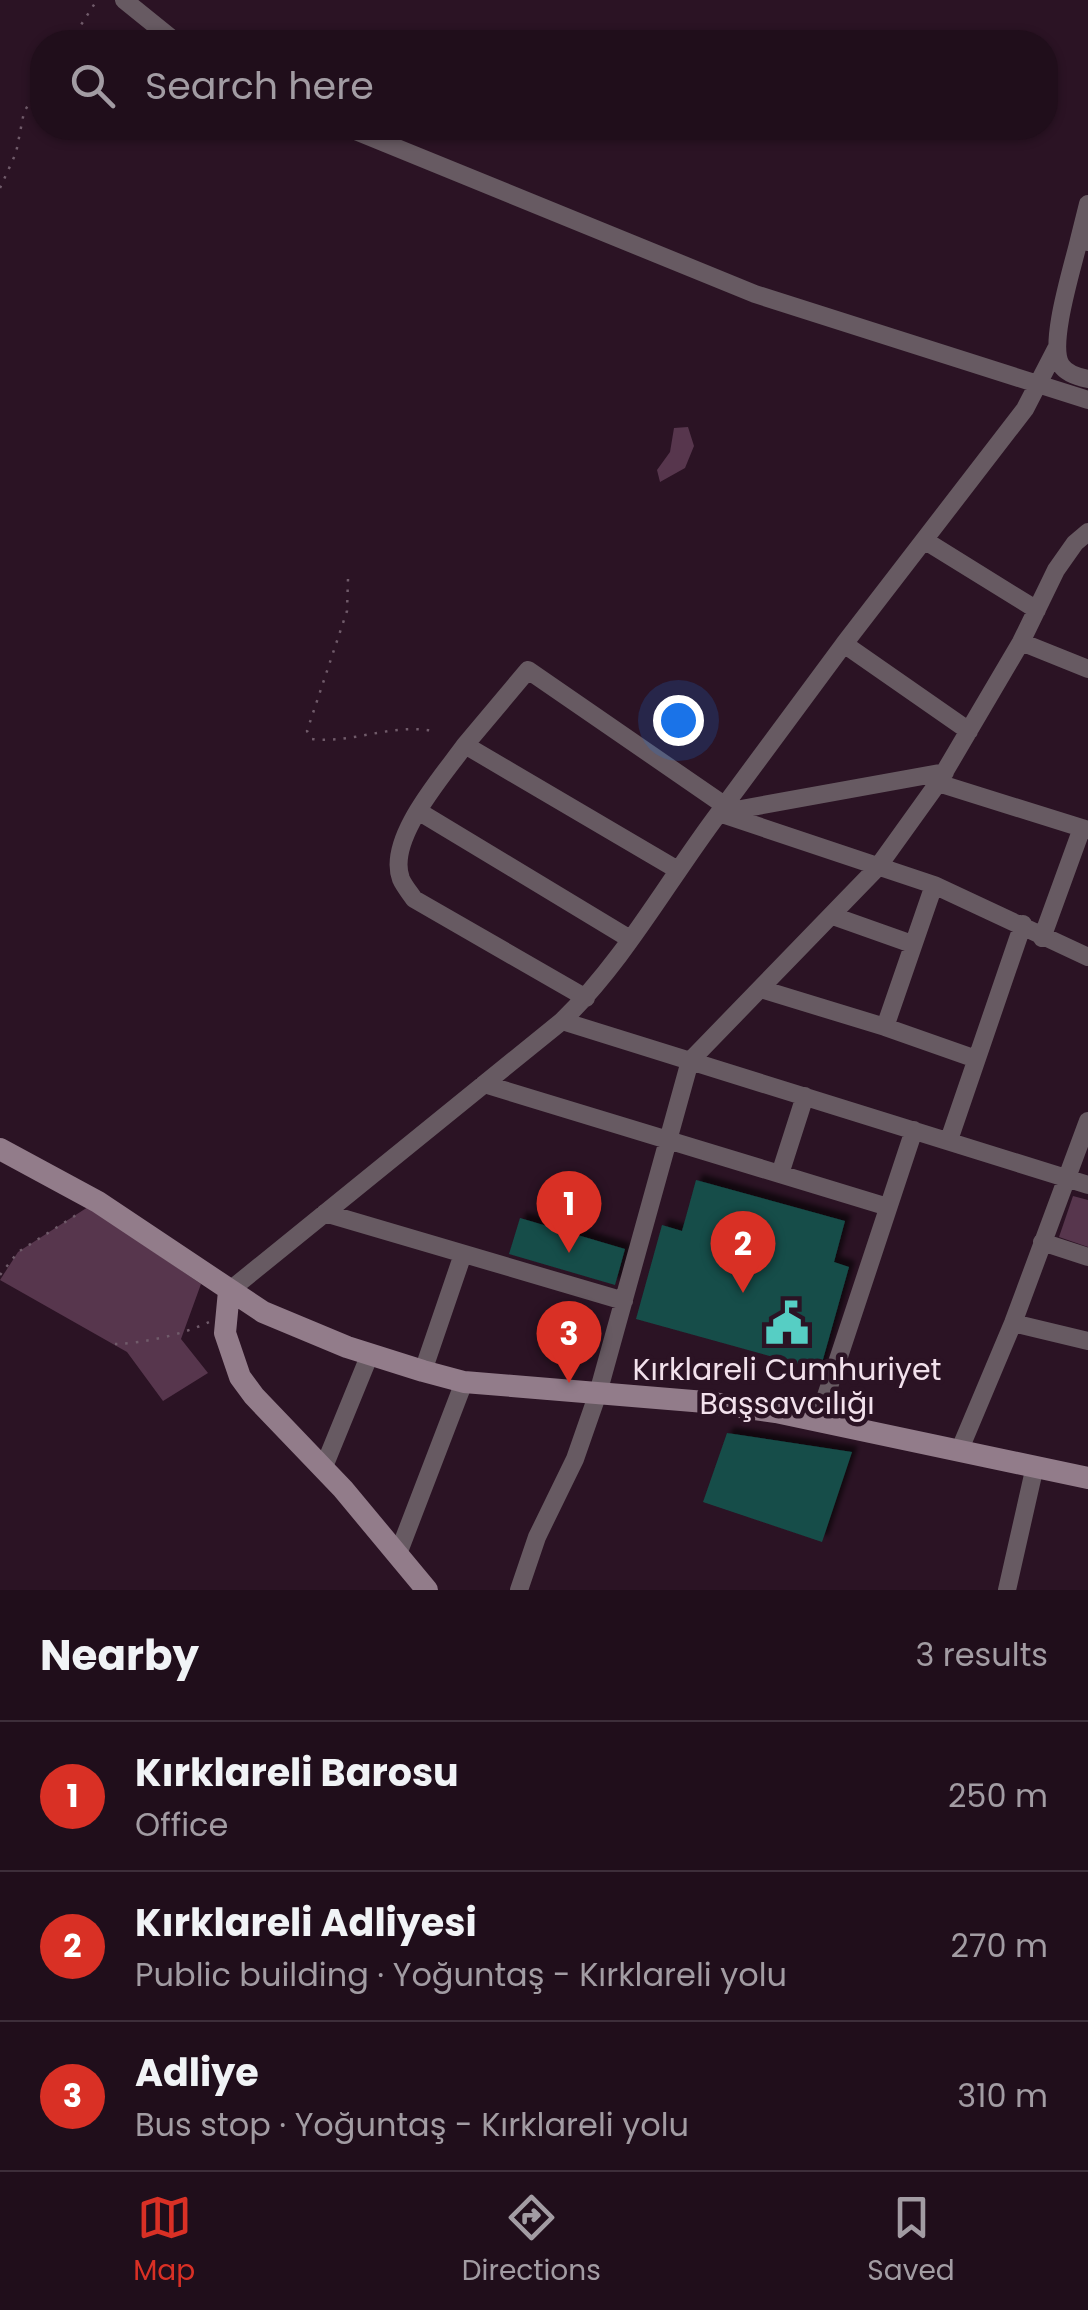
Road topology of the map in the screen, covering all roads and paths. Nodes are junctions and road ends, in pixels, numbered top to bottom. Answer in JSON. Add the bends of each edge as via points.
{"nodes":[{"id":1,"x":97,"y":0,"type":"edge"},
{"id":2,"x":124,"y":0,"type":"edge"},
{"id":3,"x":78,"y":30,"type":"edge"},
{"id":4,"x":161,"y":30,"type":"edge"},
{"id":5,"x":30,"y":102,"type":"edge"},
{"id":6,"x":377,"y":140,"type":"edge"},
{"id":7,"x":0,"y":188,"type":"edge"},
{"id":8,"x":1088,"y":204,"type":"edge"},
{"id":9,"x":1083,"y":242,"type":"edge"},
{"id":10,"x":1056,"y":349,"type":"junction"},
{"id":11,"x":1088,"y":379,"type":"edge"},
{"id":12,"x":1037,"y":385,"type":"junction"},
{"id":13,"x":1088,"y":400,"type":"edge"},
{"id":14,"x":1088,"y":532,"type":"edge"},
{"id":15,"x":924,"y":540,"type":"junction"},
{"id":16,"x":348,"y":579,"type":"dead end"},
{"id":17,"x":1037,"y":610,"type":"junction"},
{"id":18,"x":1021,"y":642,"type":"junction"},
{"id":19,"x":844,"y":644,"type":"junction"},
{"id":20,"x":1088,"y":670,"type":"edge"},
{"id":21,"x":434,"y":730,"type":"dead end"},
{"id":22,"x":969,"y":731,"type":"junction"},
{"id":23,"x":465,"y":745,"type":"junction"},
{"id":24,"x":942,"y":777,"type":"junction"},
{"id":25,"x":722,"y":809,"type":"junction"},
{"id":26,"x":418,"y":811,"type":"junction"},
{"id":27,"x":1085,"y":829,"type":"edge"},
{"id":28,"x":877,"y":868,"type":"junction"},
{"id":29,"x":676,"y":870,"type":"junction"},
{"id":30,"x":934,"y":885,"type":"junction"},
{"id":31,"x":833,"y":916,"type":"junction"},
{"id":32,"x":1023,"y":924,"type":"junction"},
{"id":33,"x":1042,"y":938,"type":"junction"},
{"id":34,"x":630,"y":939,"type":"junction"},
{"id":35,"x":912,"y":944,"type":"junction"},
{"id":36,"x":1088,"y":957,"type":"edge"},
{"id":37,"x":761,"y":989,"type":"junction"},
{"id":38,"x":586,"y":998,"type":"junction"},
{"id":39,"x":562,"y":1021,"type":"junction"},
{"id":40,"x":885,"y":1026,"type":"junction"},
{"id":41,"x":976,"y":1059,"type":"junction"},
{"id":42,"x":690,"y":1060,"type":"junction"},
{"id":43,"x":484,"y":1084,"type":"junction"},
{"id":44,"x":805,"y":1096,"type":"junction"},
{"id":45,"x":1088,"y":1121,"type":"edge"},
{"id":46,"x":914,"y":1130,"type":"junction"},
{"id":47,"x":668,"y":1140,"type":"junction"},
{"id":48,"x":949,"y":1140,"type":"junction"},
{"id":49,"x":0,"y":1149,"type":"edge"},
{"id":50,"x":780,"y":1174,"type":"junction"},
{"id":51,"x":1069,"y":1178,"type":"junction"},
{"id":52,"x":1088,"y":1186,"type":"edge"},
{"id":53,"x":98,"y":1202,"type":"junction"},
{"id":54,"x":888,"y":1207,"type":"junction"},
{"id":55,"x":325,"y":1213,"type":"junction"},
{"id":56,"x":1042,"y":1242,"type":"junction"},
{"id":57,"x":463,"y":1254,"type":"junction"},
{"id":58,"x":1088,"y":1257,"type":"edge"},
{"id":59,"x":0,"y":1275,"type":"edge"},
{"id":60,"x":228,"y":1290,"type":"junction"},
{"id":61,"x":624,"y":1301,"type":"junction"},
{"id":62,"x":224,"y":1315,"type":"junction"},
{"id":63,"x":1013,"y":1322,"type":"junction"},
{"id":64,"x":1088,"y":1341,"type":"edge"},
{"id":65,"x":115,"y":1344,"type":"dead end"},
{"id":66,"x":370,"y":1354,"type":"junction"},
{"id":67,"x":423,"y":1371,"type":"junction"},
{"id":68,"x":464,"y":1382,"type":"junction"},
{"id":69,"x":598,"y":1393,"type":"junction"},
{"id":70,"x":818,"y":1420,"type":"junction"},
{"id":71,"x":960,"y":1449,"type":"junction"},
{"id":72,"x":1035,"y":1466,"type":"junction"},
{"id":73,"x":323,"y":1469,"type":"junction"},
{"id":74,"x":1088,"y":1478,"type":"edge"},
{"id":75,"x":398,"y":1554,"type":"junction"},
{"id":76,"x":427,"y":1590,"type":"edge"},
{"id":77,"x":520,"y":1590,"type":"edge"},
{"id":78,"x":1007,"y":1590,"type":"edge"}],
"edges":[{"from":1,"to":3,"type":"path"},
{"from":2,"to":4,"type":"street"},
{"from":5,"to":7,"type":"path"},
{"from":6,"to":12,"type":"street","via":[[755,294]]},
{"from":8,"to":9,"type":"street"},
{"from":9,"to":10,"type":"street"},
{"from":10,"to":11,"type":"street","via":[[1062,367]]},
{"from":10,"to":12,"type":"street"},
{"from":12,"to":13,"type":"street"},
{"from":12,"to":15,"type":"street"},
{"from":14,"to":17,"type":"street","via":[[1056,570]]},
{"from":15,"to":17,"type":"street"},
{"from":15,"to":19,"type":"street"},
{"from":16,"to":21,"type":"path","via":[[347,610],[307,730],[312,739]]},
{"from":17,"to":18,"type":"street"},
{"from":18,"to":20,"type":"street"},
{"from":18,"to":22,"type":"street"},
{"from":19,"to":22,"type":"street"},
{"from":19,"to":25,"type":"street"},
{"from":22,"to":24,"type":"street"},
{"from":23,"to":25,"type":"street","via":[[528,670]]},
{"from":23,"to":26,"type":"street"},
{"from":23,"to":29,"type":"street"},
{"from":24,"to":25,"type":"street"},
{"from":24,"to":27,"type":"street"},
{"from":24,"to":28,"type":"street"},
{"from":25,"to":28,"type":"street"},
{"from":25,"to":29,"type":"street"},
{"from":26,"to":34,"type":"street"},
{"from":26,"to":38,"type":"street","via":[[399,846],[400,877],[414,899]]},
{"from":27,"to":33,"type":"street"},
{"from":28,"to":30,"type":"street"},
{"from":28,"to":31,"type":"street"},
{"from":29,"to":34,"type":"street"},
{"from":30,"to":32,"type":"street"},
{"from":30,"to":35,"type":"street"},
{"from":31,"to":35,"type":"street"},
{"from":31,"to":37,"type":"street"},
{"from":32,"to":33,"type":"street"},
{"from":32,"to":41,"type":"street"},
{"from":33,"to":36,"type":"street"},
{"from":34,"to":38,"type":"street"},
{"from":35,"to":40,"type":"street"},
{"from":37,"to":40,"type":"street"},
{"from":37,"to":42,"type":"street"},
{"from":38,"to":39,"type":"street"},
{"from":39,"to":42,"type":"street"},
{"from":39,"to":43,"type":"street"},
{"from":40,"to":41,"type":"street"},
{"from":41,"to":48,"type":"street"},
{"from":42,"to":44,"type":"street"},
{"from":42,"to":47,"type":"street"},
{"from":43,"to":47,"type":"street"},
{"from":43,"to":55,"type":"street"},
{"from":44,"to":46,"type":"street"},
{"from":44,"to":50,"type":"street"},
{"from":45,"to":51,"type":"street"},
{"from":46,"to":48,"type":"street"},
{"from":46,"to":54,"type":"street"},
{"from":47,"to":50,"type":"street"},
{"from":47,"to":61,"type":"street"},
{"from":48,"to":51,"type":"street"},
{"from":49,"to":53,"type":"street"},
{"from":50,"to":54,"type":"street"},
{"from":51,"to":52,"type":"street"},
{"from":51,"to":56,"type":"street"},
{"from":53,"to":59,"type":"path","via":[[18,1252]]},
{"from":53,"to":60,"type":"street"},
{"from":54,"to":70,"type":"street"},
{"from":55,"to":57,"type":"street"},
{"from":55,"to":60,"type":"street"},
{"from":56,"to":58,"type":"street"},
{"from":56,"to":63,"type":"street"},
{"from":57,"to":61,"type":"street"},
{"from":57,"to":67,"type":"street"},
{"from":60,"to":62,"type":"street"},
{"from":60,"to":66,"type":"street","via":[[308,1332]]},
{"from":61,"to":69,"type":"street"},
{"from":62,"to":65,"type":"path","via":[[190,1331]]},
{"from":62,"to":73,"type":"street","via":[[240,1376]]},
{"from":63,"to":64,"type":"street"},
{"from":63,"to":71,"type":"street"},
{"from":66,"to":67,"type":"street"},
{"from":66,"to":73,"type":"street"},
{"from":67,"to":68,"type":"street"},
{"from":68,"to":69,"type":"street"},
{"from":68,"to":75,"type":"street"},
{"from":69,"to":70,"type":"street"},
{"from":69,"to":77,"type":"street"},
{"from":70,"to":71,"type":"street"},
{"from":71,"to":72,"type":"street"},
{"from":72,"to":74,"type":"street"},
{"from":72,"to":78,"type":"street"},
{"from":73,"to":75,"type":"street"},
{"from":75,"to":76,"type":"street"}]}
